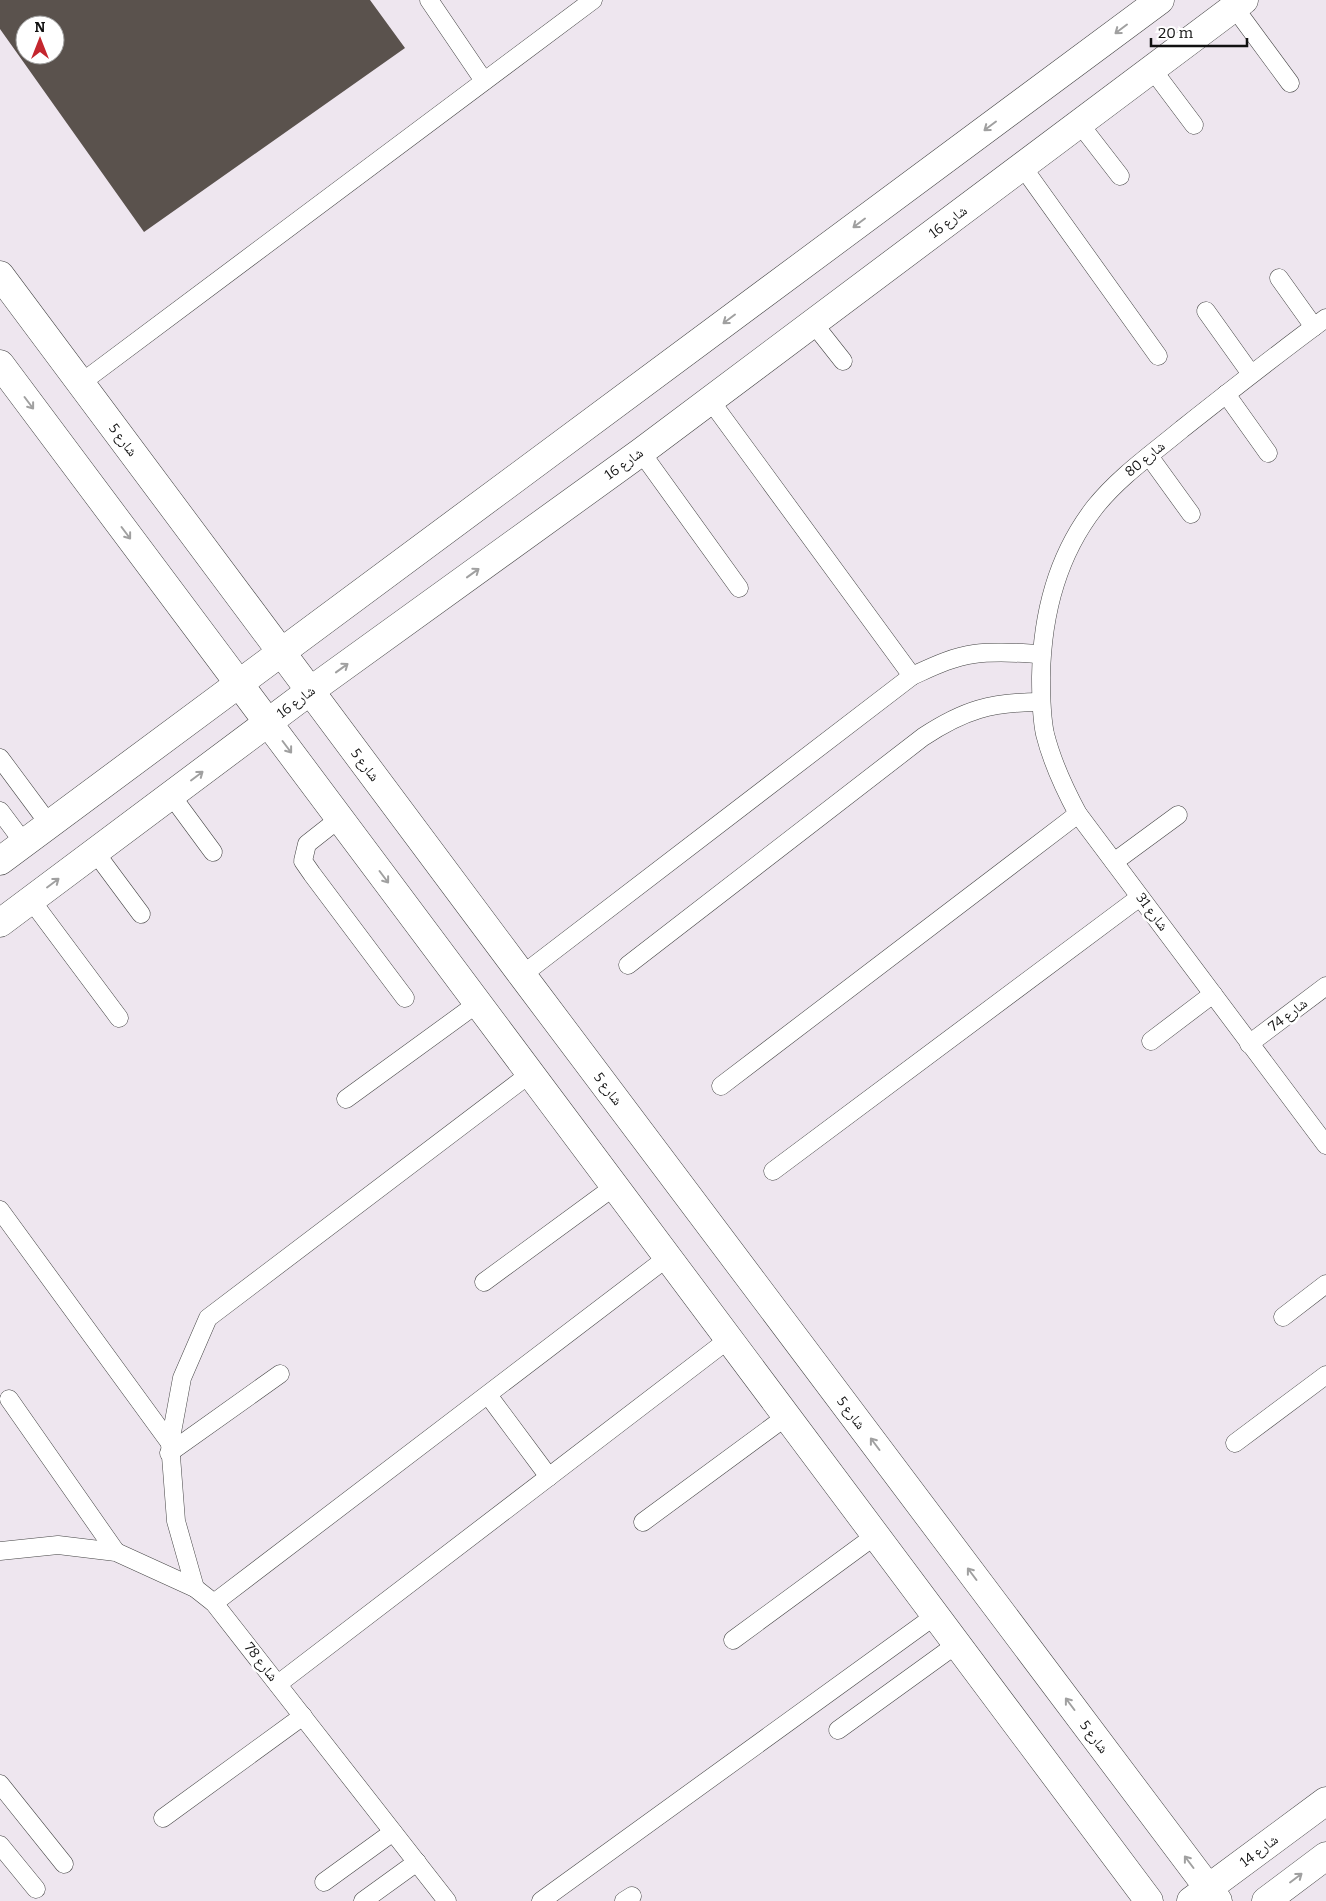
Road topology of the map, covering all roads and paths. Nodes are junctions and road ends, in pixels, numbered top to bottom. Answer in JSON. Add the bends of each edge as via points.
{"nodes":[{"id":1,"x":429,"y":0,"type":"edge"},
{"id":2,"x":593,"y":0,"type":"edge"},
{"id":3,"x":1160,"y":0,"type":"edge"},
{"id":4,"x":1230,"y":5,"type":"edge"},
{"id":5,"x":1152,"y":69,"type":"junction"},
{"id":6,"x":484,"y":82,"type":"junction"},
{"id":7,"x":1290,"y":82,"type":"dead end"},
{"id":8,"x":1080,"y":124,"type":"junction"},
{"id":9,"x":1194,"y":125,"type":"dead end"},
{"id":10,"x":1022,"y":166,"type":"junction"},
{"id":11,"x":1120,"y":176,"type":"dead end"},
{"id":12,"x":0,"y":275,"type":"edge"},
{"id":13,"x":1279,"y":278,"type":"dead end"},
{"id":14,"x":1206,"y":311,"type":"dead end"},
{"id":15,"x":813,"y":322,"type":"junction"},
{"id":16,"x":1320,"y":322,"type":"edge"},
{"id":17,"x":1158,"y":356,"type":"dead end"},
{"id":18,"x":843,"y":361,"type":"dead end"},
{"id":19,"x":1252,"y":374,"type":"junction"},
{"id":20,"x":4,"y":377,"type":"edge"},
{"id":21,"x":81,"y":383,"type":"junction"},
{"id":22,"x":1226,"y":394,"type":"junction"},
{"id":23,"x":710,"y":400,"type":"junction"},
{"id":24,"x":641,"y":452,"type":"junction"},
{"id":25,"x":1268,"y":454,"type":"dead end"},
{"id":26,"x":1148,"y":456,"type":"junction"},
{"id":27,"x":1191,"y":514,"type":"dead end"},
{"id":28,"x":739,"y":588,"type":"dead end"},
{"id":29,"x":281,"y":652,"type":"junction"},
{"id":30,"x":1042,"y":654,"type":"junction"},
{"id":31,"x":912,"y":676,"type":"junction"},
{"id":32,"x":239,"y":683,"type":"junction"},
{"id":33,"x":310,"y":691,"type":"junction"},
{"id":34,"x":1040,"y":702,"type":"junction"},
{"id":35,"x":268,"y":722,"type":"junction"},
{"id":36,"x":0,"y":758,"type":"edge"},
{"id":37,"x":171,"y":795,"type":"junction"},
{"id":38,"x":0,"y":811,"type":"edge"},
{"id":39,"x":1078,"y":814,"type":"junction"},
{"id":40,"x":1178,"y":815,"type":"dead end"},
{"id":41,"x":340,"y":818,"type":"junction"},
{"id":42,"x":49,"y":824,"type":"junction"},
{"id":43,"x":24,"y":843,"type":"junction"},
{"id":44,"x":95,"y":852,"type":"junction"},
{"id":45,"x":213,"y":852,"type":"dead end"},
{"id":46,"x":0,"y":861,"type":"edge"},
{"id":47,"x":1114,"y":862,"type":"junction"},
{"id":48,"x":1140,"y":897,"type":"junction"},
{"id":49,"x":31,"y":900,"type":"junction"},
{"id":50,"x":141,"y":914,"type":"dead end"},
{"id":51,"x":0,"y":923,"type":"edge"},
{"id":52,"x":628,"y":965,"type":"dead end"},
{"id":53,"x":522,"y":975,"type":"junction"},
{"id":54,"x":1326,"y":986,"type":"edge"},
{"id":55,"x":1213,"y":994,"type":"junction"},
{"id":56,"x":406,"y":998,"type":"dead end"},
{"id":57,"x":478,"y":1003,"type":"junction"},
{"id":58,"x":119,"y":1018,"type":"dead end"},
{"id":59,"x":1151,"y":1041,"type":"dead end"},
{"id":60,"x":1249,"y":1044,"type":"junction"},
{"id":61,"x":531,"y":1074,"type":"junction"},
{"id":62,"x":721,"y":1086,"type":"dead end"},
{"id":63,"x":346,"y":1099,"type":"dead end"},
{"id":64,"x":1326,"y":1145,"type":"edge"},
{"id":65,"x":773,"y":1171,"type":"dead end"},
{"id":66,"x":614,"y":1186,"type":"junction"},
{"id":67,"x":0,"y":1210,"type":"edge"},
{"id":68,"x":668,"y":1257,"type":"junction"},
{"id":69,"x":484,"y":1282,"type":"dead end"},
{"id":70,"x":1326,"y":1284,"type":"edge"},
{"id":71,"x":1282,"y":1317,"type":"dead end"},
{"id":72,"x":730,"y":1339,"type":"junction"},
{"id":73,"x":280,"y":1374,"type":"dead end"},
{"id":74,"x":1326,"y":1375,"type":"edge"},
{"id":75,"x":488,"y":1395,"type":"junction"},
{"id":76,"x":9,"y":1399,"type":"dead end"},
{"id":77,"x":787,"y":1416,"type":"junction"},
{"id":78,"x":1235,"y":1443,"type":"dead end"},
{"id":79,"x":170,"y":1448,"type":"junction"},
{"id":80,"x":549,"y":1478,"type":"junction"},
{"id":81,"x":643,"y":1522,"type":"dead end"},
{"id":82,"x":876,"y":1536,"type":"junction"},
{"id":83,"x":0,"y":1551,"type":"edge"},
{"id":84,"x":116,"y":1552,"type":"junction"},
{"id":85,"x":195,"y":1588,"type":"junction"},
{"id":86,"x":214,"y":1603,"type":"junction"},
{"id":87,"x":936,"y":1615,"type":"junction"},
{"id":88,"x":733,"y":1640,"type":"dead end"},
{"id":89,"x":957,"y":1644,"type":"junction"},
{"id":90,"x":278,"y":1684,"type":"junction"},
{"id":91,"x":303,"y":1716,"type":"junction"},
{"id":92,"x":838,"y":1730,"type":"dead end"},
{"id":93,"x":0,"y":1784,"type":"edge"},
{"id":94,"x":1326,"y":1801,"type":"edge"},
{"id":95,"x":164,"y":1818,"type":"dead end"},
{"id":96,"x":393,"y":1832,"type":"junction"},
{"id":97,"x":0,"y":1845,"type":"edge"},
{"id":98,"x":1326,"y":1856,"type":"edge"},
{"id":99,"x":417,"y":1862,"type":"junction"},
{"id":100,"x":64,"y":1864,"type":"dead end"},
{"id":101,"x":324,"y":1882,"type":"dead end"},
{"id":102,"x":36,"y":1889,"type":"dead end"},
{"id":103,"x":1206,"y":1897,"type":"edge"},
{"id":104,"x":363,"y":1901,"type":"edge"},
{"id":105,"x":447,"y":1901,"type":"edge"},
{"id":106,"x":541,"y":1901,"type":"edge"},
{"id":107,"x":1149,"y":1901,"type":"edge"},
{"id":108,"x":1266,"y":1901,"type":"edge"}],
"edges":[{"from":1,"to":6,"type":"lane"},
{"from":2,"to":6,"type":"lane"},
{"from":3,"to":29,"type":"street","one_way":true},
{"from":4,"to":5,"type":"street","name":"شارع 16"},
{"from":4,"to":7,"type":"lane"},
{"from":5,"to":8,"type":"street","name":"شارع 16"},
{"from":5,"to":9,"type":"lane"},
{"from":6,"to":21,"type":"lane"},
{"from":8,"to":10,"type":"street","name":"شارع 16"},
{"from":8,"to":11,"type":"lane"},
{"from":10,"to":15,"type":"street","name":"شارع 16"},
{"from":10,"to":17,"type":"lane"},
{"from":12,"to":21,"type":"street","name":"شارع 5"},
{"from":13,"to":16,"type":"lane"},
{"from":14,"to":19,"type":"lane"},
{"from":15,"to":18,"type":"lane"},
{"from":15,"to":23,"type":"street","name":"شارع 16"},
{"from":16,"to":19,"type":"lane","name":"شارع 80"},
{"from":19,"to":22,"type":"lane","name":"شارع 80"},
{"from":20,"to":32,"type":"street","one_way":true},
{"from":21,"to":29,"type":"street","name":"شارع 5"},
{"from":22,"to":25,"type":"lane"},
{"from":22,"to":26,"type":"lane","name":"شارع 80"},
{"from":23,"to":24,"type":"street","name":"شارع 16"},
{"from":23,"to":31,"type":"lane"},
{"from":24,"to":28,"type":"lane"},
{"from":33,"to":24,"type":"street","name":"شارع 16","one_way":true},
{"from":26,"to":27,"type":"lane"},
{"from":26,"to":30,"type":"lane","name":"شارع 80","via":[[1094,508],[1073,541],[1057,577],[1046,615]]},
{"from":29,"to":32,"type":"street"},
{"from":29,"to":33,"type":"street","name":"شارع 5"},
{"from":30,"to":31,"type":"lane","via":[[974,654],[942,662]]},
{"from":30,"to":34,"type":"lane","name":"شارع 31"},
{"from":31,"to":53,"type":"lane"},
{"from":32,"to":35,"type":"street"},
{"from":32,"to":42,"type":"street"},
{"from":33,"to":35,"type":"street","name":"شارع 16"},
{"from":33,"to":53,"type":"street","name":"شارع 5"},
{"from":34,"to":39,"type":"lane","name":"شارع 31","via":[[1053,760]]},
{"from":34,"to":52,"type":"lane","via":[[996,704],[946,722]]},
{"from":37,"to":35,"type":"street","name":"شارع 16","one_way":true},
{"from":35,"to":41,"type":"street","one_way":true},
{"from":36,"to":42,"type":"lane"},
{"from":37,"to":44,"type":"street","name":"شارع 16"},
{"from":37,"to":45,"type":"lane"},
{"from":38,"to":43,"type":"lane"},
{"from":39,"to":47,"type":"lane","name":"شارع 31"},
{"from":39,"to":62,"type":"lane"},
{"from":40,"to":47,"type":"lane"},
{"from":41,"to":56,"type":"lane","via":[[307,844],[304,861]]},
{"from":41,"to":57,"type":"street","one_way":true},
{"from":42,"to":43,"type":"street"},
{"from":43,"to":46,"type":"street"},
{"from":49,"to":44,"type":"street","name":"شارع 16","one_way":true},
{"from":44,"to":50,"type":"lane"},
{"from":47,"to":48,"type":"lane","name":"شارع 31"},
{"from":48,"to":55,"type":"lane","name":"شارع 31"},
{"from":48,"to":65,"type":"lane"},
{"from":49,"to":51,"type":"street","name":"شارع 16"},
{"from":49,"to":58,"type":"lane"},
{"from":103,"to":53,"type":"street","name":"شارع 5","one_way":true},
{"from":54,"to":60,"type":"lane","name":"شارع 74"},
{"from":55,"to":59,"type":"lane"},
{"from":55,"to":60,"type":"lane","name":"شارع 31"},
{"from":57,"to":61,"type":"street"},
{"from":57,"to":63,"type":"lane"},
{"from":60,"to":64,"type":"lane","name":"شارع 31"},
{"from":61,"to":66,"type":"street"},
{"from":61,"to":79,"type":"lane","via":[[208,1318],[182,1378]]},
{"from":66,"to":68,"type":"street"},
{"from":66,"to":69,"type":"lane"},
{"from":67,"to":79,"type":"lane"},
{"from":68,"to":72,"type":"street"},
{"from":68,"to":75,"type":"lane"},
{"from":70,"to":71,"type":"lane"},
{"from":72,"to":77,"type":"street"},
{"from":72,"to":80,"type":"lane"},
{"from":73,"to":79,"type":"lane"},
{"from":74,"to":78,"type":"lane"},
{"from":75,"to":80,"type":"lane"},
{"from":75,"to":86,"type":"lane"},
{"from":76,"to":84,"type":"lane"},
{"from":77,"to":81,"type":"lane"},
{"from":77,"to":82,"type":"street"},
{"from":79,"to":85,"type":"lane","via":[[176,1521]]},
{"from":80,"to":90,"type":"lane"},
{"from":82,"to":87,"type":"street"},
{"from":82,"to":88,"type":"lane"},
{"from":83,"to":84,"type":"lane","name":"شارع 78","via":[[58,1545]]},
{"from":84,"to":85,"type":"lane","name":"شارع 78"},
{"from":85,"to":86,"type":"lane","name":"شارع 78"},
{"from":86,"to":90,"type":"lane","name":"شارع 78"},
{"from":87,"to":89,"type":"street"},
{"from":87,"to":106,"type":"lane"},
{"from":89,"to":92,"type":"lane"},
{"from":89,"to":107,"type":"street"},
{"from":90,"to":91,"type":"lane","name":"شارع 78"},
{"from":91,"to":95,"type":"lane"},
{"from":91,"to":96,"type":"lane","name":"شارع 78"},
{"from":93,"to":100,"type":"lane"},
{"from":94,"to":103,"type":"street","name":"شارع 14"},
{"from":96,"to":99,"type":"lane","name":"شارع 78"},
{"from":96,"to":101,"type":"lane"},
{"from":97,"to":102,"type":"lane"},
{"from":108,"to":98,"type":"street","one_way":true},
{"from":99,"to":104,"type":"lane"},
{"from":99,"to":105,"type":"lane","name":"شارع 78"}]}
